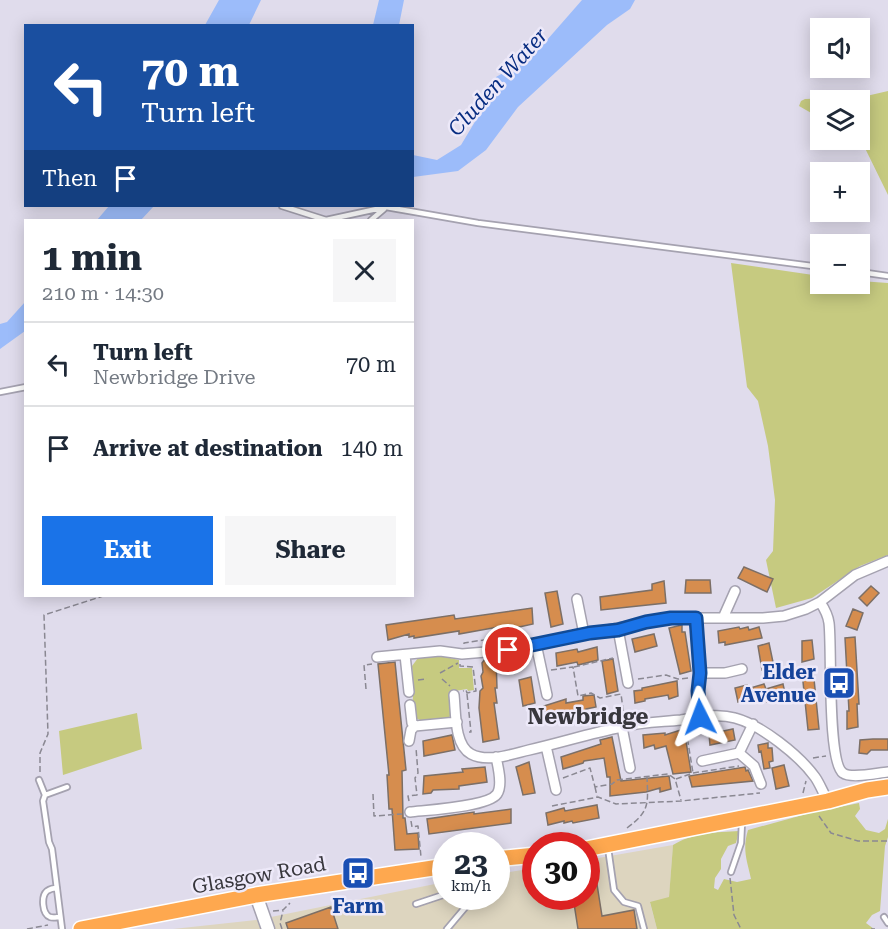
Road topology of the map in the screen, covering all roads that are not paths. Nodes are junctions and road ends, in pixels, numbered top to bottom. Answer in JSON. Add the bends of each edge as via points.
{"nodes":[{"id":1,"x":285,"y":207,"type":"edge"},
{"id":2,"x":386,"y":207,"type":"edge"},
{"id":3,"x":323,"y":219,"type":"edge"},
{"id":4,"x":331,"y":219,"type":"edge"},
{"id":5,"x":372,"y":219,"type":"edge"},
{"id":6,"x":810,"y":266,"type":"edge"},
{"id":7,"x":870,"y":273,"type":"edge"},
{"id":8,"x":888,"y":276,"type":"edge"},
{"id":9,"x":24,"y":387,"type":"edge"},
{"id":10,"x":0,"y":392,"type":"edge"},
{"id":11,"x":888,"y":561,"type":"edge"},
{"id":12,"x":735,"y":591,"type":"dead end"},
{"id":13,"x":578,"y":598,"type":"dead end"},
{"id":14,"x":820,"y":602,"type":"junction"},
{"id":15,"x":696,"y":618,"type":"junction"},
{"id":16,"x":723,"y":618,"type":"junction"},
{"id":17,"x":618,"y":630,"type":"junction"},
{"id":18,"x":584,"y":634,"type":"junction"},
{"id":19,"x":536,"y":644,"type":"junction"},
{"id":20,"x":405,"y":655,"type":"junction"},
{"id":21,"x":377,"y":657,"type":"road end"},
{"id":22,"x":742,"y":669,"type":"dead end"},
{"id":23,"x":700,"y":675,"type":"junction"},
{"id":24,"x":631,"y":681,"type":"road end"},
{"id":25,"x":409,"y":692,"type":"dead end"},
{"id":26,"x":453,"y":693,"type":"road end"},
{"id":27,"x":547,"y":695,"type":"dead end"},
{"id":28,"x":410,"y":705,"type":"dead end"},
{"id":29,"x":700,"y":717,"type":"junction"},
{"id":30,"x":457,"y":722,"type":"junction"},
{"id":31,"x":753,"y":724,"type":"junction"},
{"id":32,"x":415,"y":726,"type":"junction"},
{"id":33,"x":624,"y":726,"type":"junction"},
{"id":34,"x":409,"y":741,"type":"dead end"},
{"id":35,"x":546,"y":746,"type":"junction"},
{"id":36,"x":739,"y":753,"type":"junction"},
{"id":37,"x":496,"y":757,"type":"junction"},
{"id":38,"x":702,"y":761,"type":"dead end"},
{"id":39,"x":630,"y":768,"type":"dead end"},
{"id":40,"x":888,"y":772,"type":"edge"},
{"id":41,"x":39,"y":780,"type":"road end"},
{"id":42,"x":555,"y":785,"type":"road end"},
{"id":43,"x":67,"y":787,"type":"dead end"},
{"id":44,"x":888,"y":787,"type":"edge"},
{"id":45,"x":761,"y":789,"type":"road end"},
{"id":46,"x":45,"y":795,"type":"junction"},
{"id":47,"x":828,"y":801,"type":"junction"},
{"id":48,"x":410,"y":813,"type":"road end"},
{"id":49,"x":742,"y":819,"type":"junction"},
{"id":50,"x":608,"y":846,"type":"junction"},
{"id":51,"x":600,"y":847,"type":"edge"},
{"id":52,"x":432,"y":868,"type":"edge"},
{"id":53,"x":731,"y":872,"type":"road end"},
{"id":54,"x":57,"y":888,"type":"junction"},
{"id":55,"x":256,"y":895,"type":"junction"},
{"id":56,"x":432,"y":899,"type":"edge"},
{"id":57,"x":416,"y":904,"type":"dead end"},
{"id":58,"x":463,"y":910,"type":"edge"},
{"id":59,"x":60,"y":917,"type":"junction"},
{"id":60,"x":884,"y":917,"type":"dead end"},
{"id":61,"x":888,"y":922,"type":"edge"},
{"id":62,"x":62,"y":929,"type":"edge"},
{"id":63,"x":81,"y":929,"type":"edge"},
{"id":64,"x":268,"y":929,"type":"edge"},
{"id":65,"x":447,"y":929,"type":"edge"},
{"id":66,"x":644,"y":929,"type":"edge"}],
"edges":[{"from":1,"to":3,"type":"lane"},
{"from":2,"to":4,"type":"lane"},
{"from":2,"to":5,"type":"lane"},
{"from":2,"to":6,"type":"lane","via":[[478,223]]},
{"from":7,"to":8,"type":"lane"},
{"from":9,"to":10,"type":"lane"},
{"from":11,"to":14,"type":"street","via":[[855,575]]},
{"from":12,"to":16,"type":"street"},
{"from":13,"to":18,"type":"street"},
{"from":14,"to":16,"type":"street","via":[[784,616]]},
{"from":14,"to":40,"type":"street","via":[[829,622],[839,769],[847,775]]},
{"from":15,"to":16,"type":"street"},
{"from":15,"to":17,"type":"street","via":[[671,618]]},
{"from":15,"to":23,"type":"street"},
{"from":17,"to":18,"type":"street"},
{"from":17,"to":24,"type":"street"},
{"from":18,"to":19,"type":"street"},
{"from":19,"to":20,"type":"street","via":[[481,653],[440,651]]},
{"from":19,"to":27,"type":"street"},
{"from":20,"to":21,"type":"street"},
{"from":20,"to":25,"type":"street"},
{"from":22,"to":23,"type":"street"},
{"from":23,"to":29,"type":"street"},
{"from":26,"to":30,"type":"street"},
{"from":28,"to":32,"type":"street"},
{"from":29,"to":31,"type":"street","via":[[732,717]]},
{"from":29,"to":33,"type":"street"},
{"from":30,"to":32,"type":"street"},
{"from":30,"to":37,"type":"street","via":[[462,746],[470,754]]},
{"from":31,"to":36,"type":"street"},
{"from":31,"to":47,"type":"street","via":[[810,771]]},
{"from":32,"to":34,"type":"street"},
{"from":33,"to":35,"type":"street"},
{"from":33,"to":39,"type":"street"},
{"from":35,"to":37,"type":"street"},
{"from":35,"to":42,"type":"street"},
{"from":36,"to":38,"type":"street"},
{"from":36,"to":45,"type":"street","via":[[754,765]]},
{"from":37,"to":48,"type":"street","via":[[499,786],[496,795],[486,802]]},
{"from":41,"to":46,"type":"lane"},
{"from":43,"to":46,"type":"lane"},
{"from":44,"to":47,"type":"highway"},
{"from":46,"to":54,"type":"lane"},
{"from":47,"to":49,"type":"highway"},
{"from":49,"to":50,"type":"highway"},
{"from":49,"to":53,"type":"lane","via":[[741,843]]},
{"from":50,"to":51,"type":"highway"},
{"from":50,"to":66,"type":"lane","via":[[614,890],[624,902],[638,906]]},
{"from":52,"to":55,"type":"highway","name":"Glasgow Road"},
{"from":54,"to":59,"type":"lane"},
{"from":54,"to":59,"type":"lane","via":[[47,891],[44,908],[50,917]]},
{"from":55,"to":63,"type":"highway","name":"Glasgow Road"},
{"from":55,"to":64,"type":"street"},
{"from":56,"to":57,"type":"lane"},
{"from":58,"to":65,"type":"lane"},
{"from":59,"to":62,"type":"lane"},
{"from":60,"to":61,"type":"lane"}]}
